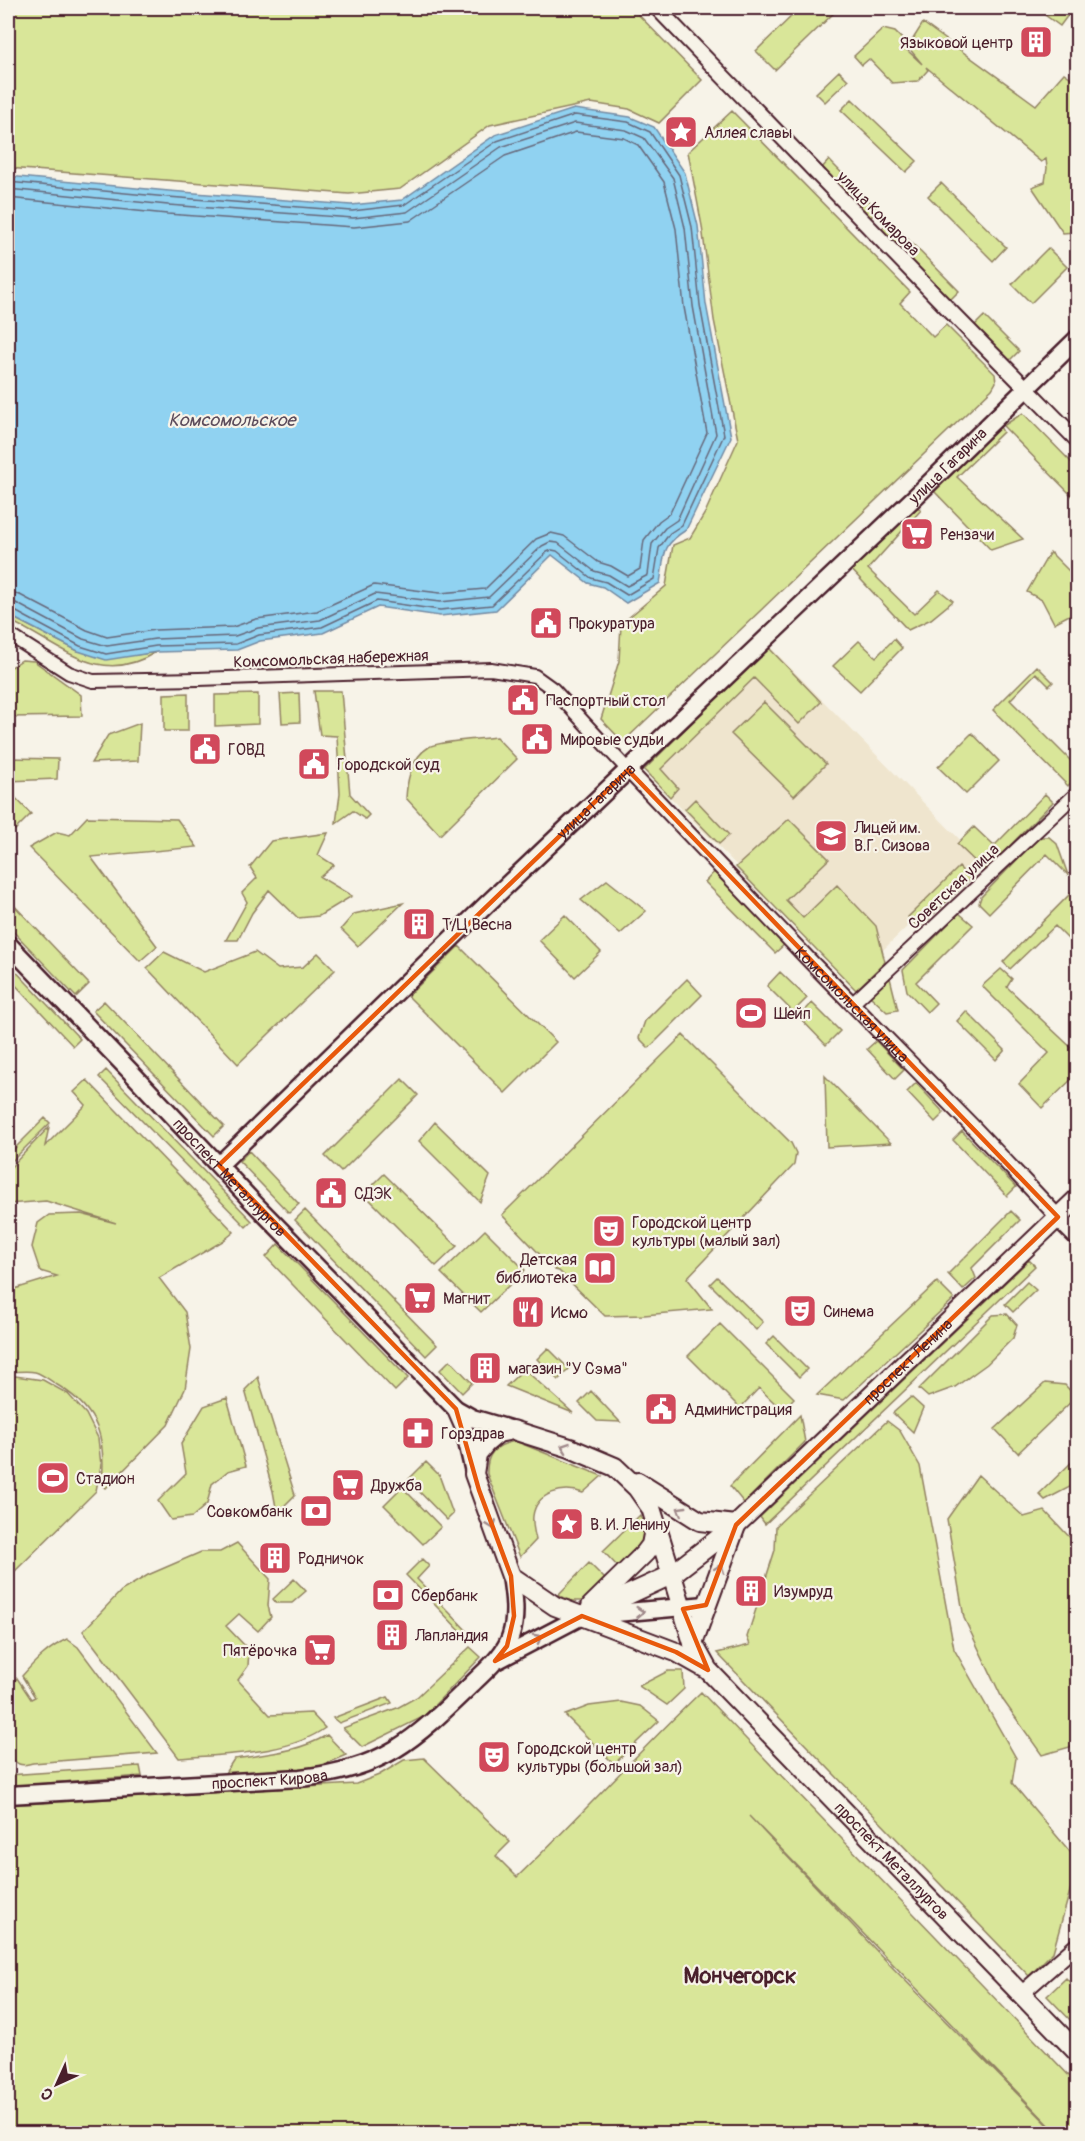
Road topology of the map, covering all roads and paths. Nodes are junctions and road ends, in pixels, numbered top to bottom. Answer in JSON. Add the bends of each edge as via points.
{"nodes":[{"id":1,"x":657,"y":8,"type":"edge"},
{"id":2,"x":1077,"y":338,"type":"edge"},
{"id":3,"x":1026,"y":388,"type":"junction"},
{"id":4,"x":1077,"y":441,"type":"edge"},
{"id":5,"x":8,"y":634,"type":"edge"},
{"id":6,"x":628,"y":770,"type":"junction"},
{"id":7,"x":1077,"y":792,"type":"edge"},
{"id":8,"x":8,"y":944,"type":"edge"},
{"id":9,"x":852,"y":1004,"type":"junction"},
{"id":10,"x":219,"y":1165,"type":"junction"},
{"id":11,"x":1077,"y":1198,"type":"edge"},
{"id":12,"x":1058,"y":1217,"type":"junction"},
{"id":13,"x":1077,"y":1237,"type":"edge"},
{"id":14,"x":456,"y":1409,"type":"junction"},
{"id":15,"x":513,"y":1430,"type":"junction"},
{"id":16,"x":615,"y":1467,"type":"junction"},
{"id":17,"x":474,"y":1473,"type":"junction"},
{"id":18,"x":656,"y":1521,"type":"junction"},
{"id":19,"x":736,"y":1525,"type":"junction"},
{"id":20,"x":671,"y":1575,"type":"junction"},
{"id":21,"x":512,"y":1576,"type":"junction"},
{"id":22,"x":706,"y":1605,"type":"junction"},
{"id":23,"x":682,"y":1608,"type":"junction"},
{"id":24,"x":582,"y":1616,"type":"junction"},
{"id":25,"x":693,"y":1643,"type":"junction"},
{"id":26,"x":495,"y":1661,"type":"junction"},
{"id":27,"x":708,"y":1670,"type":"junction"},
{"id":28,"x":8,"y":1795,"type":"edge"},
{"id":29,"x":1077,"y":1944,"type":"edge"},
{"id":30,"x":1021,"y":1994,"type":"junction"},
{"id":31,"x":1077,"y":2053,"type":"edge"}],
"edges":[{"from":1,"to":3,"type":"street","name":"улица Комарова"},
{"from":2,"to":3,"type":"main road","name":"улица Гагарина"},
{"from":3,"to":4,"type":"street","name":"улица Комарова"},
{"from":3,"to":6,"type":"main road","name":"улица Гагарина"},
{"from":5,"to":6,"type":"street","name":"Комсомольская набережная","via":[[69,673],[93,681],[491,669],[535,676],[553,688]]},
{"from":6,"to":9,"type":"street","name":"Комсомольская улица"},
{"from":6,"to":10,"type":"main road","name":"улица Гагарина"},
{"from":7,"to":9,"type":"street","name":"Советская улица"},
{"from":8,"to":10,"type":"main road","name":"проспект Металлургов"},
{"from":9,"to":12,"type":"street","name":"Комсомольская улица"},
{"from":10,"to":14,"type":"main road","name":"проспект Металлургов"},
{"from":11,"to":12,"type":"main road","name":"проспект Ленина"},
{"from":12,"to":13,"type":"main road","name":"Комсомольская улица"},
{"from":12,"to":19,"type":"main road","name":"проспект Ленина"},
{"from":14,"to":15,"type":"main road","name":"проспект Металлургов"},
{"from":14,"to":17,"type":"main road","name":"проспект Металлургов"},
{"from":16,"to":15,"type":"main road","one_way":true},
{"from":15,"to":17,"type":"main road","via":[[498,1433],[486,1443],[477,1454]]},
{"from":16,"to":18,"type":"main road","via":[[644,1497]]},
{"from":19,"to":16,"type":"main road","one_way":true,"via":[[700,1521]]},
{"from":17,"to":21,"type":"main road","one_way":true},
{"from":18,"to":20,"type":"main road","name":"проспект Металлургов"},
{"from":18,"to":24,"type":"main road","via":[[651,1545],[645,1553]]},
{"from":19,"to":20,"type":"main road"},
{"from":22,"to":19,"type":"main road","name":"проспект Ленина","one_way":true},
{"from":20,"to":23,"type":"main road","name":"проспект Металлургов"},
{"from":20,"to":24,"type":"main road"},
{"from":21,"to":24,"type":"main road","via":[[555,1606]]},
{"from":21,"to":26,"type":"main road","via":[[512,1634]]},
{"from":22,"to":23,"type":"main road"},
{"from":22,"to":25,"type":"main road","name":"проспект Ленина"},
{"from":24,"to":23,"type":"main road","one_way":true},
{"from":23,"to":25,"type":"main road","name":"проспект Металлургов"},
{"from":26,"to":24,"type":"main road","one_way":true},
{"from":24,"to":27,"type":"main road","name":"проспект Металлургов","via":[[676,1652]]},
{"from":25,"to":27,"type":"main road","name":"проспект Металлургов"},
{"from":26,"to":28,"type":"main road","name":"проспект Кирова","via":[[417,1736],[379,1759],[355,1768],[300,1778]]},
{"from":27,"to":30,"type":"main road","name":"проспект Металлургов"},
{"from":29,"to":30,"type":"street"},
{"from":30,"to":31,"type":"main road","name":"проспект Металлургов"}]}
